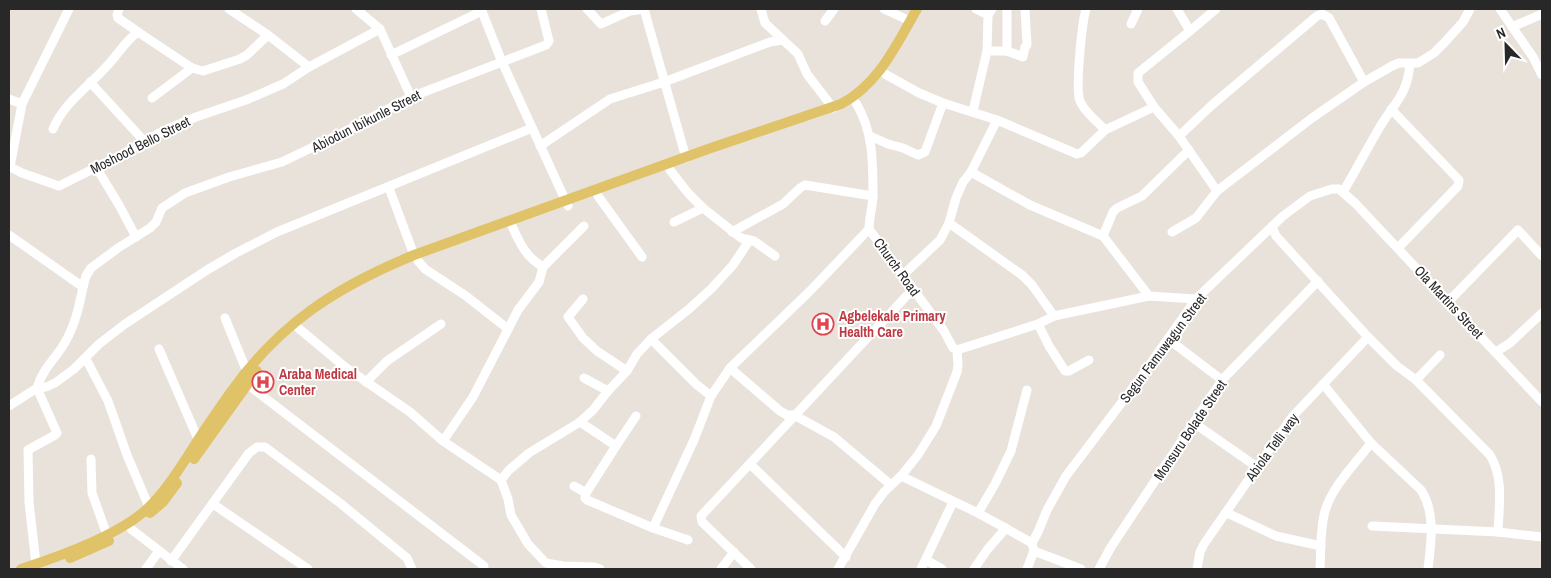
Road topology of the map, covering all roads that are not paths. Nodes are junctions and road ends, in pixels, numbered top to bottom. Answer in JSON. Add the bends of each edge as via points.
{"nodes":[{"id":1,"x":69,"y":9,"type":"edge"},
{"id":2,"x":119,"y":9,"type":"edge"},
{"id":3,"x":229,"y":9,"type":"edge"},
{"id":4,"x":356,"y":9,"type":"edge"},
{"id":5,"x":540,"y":9,"type":"edge"},
{"id":6,"x":587,"y":9,"type":"edge"},
{"id":7,"x":644,"y":9,"type":"edge"},
{"id":8,"x":761,"y":9,"type":"edge"},
{"id":9,"x":834,"y":9,"type":"edge"},
{"id":10,"x":884,"y":9,"type":"edge"},
{"id":11,"x":917,"y":9,"type":"edge"},
{"id":12,"x":922,"y":9,"type":"edge"},
{"id":13,"x":976,"y":9,"type":"edge"},
{"id":14,"x":1007,"y":9,"type":"edge"},
{"id":15,"x":1025,"y":9,"type":"edge"},
{"id":16,"x":1086,"y":9,"type":"edge"},
{"id":17,"x":1138,"y":9,"type":"edge"},
{"id":18,"x":1177,"y":9,"type":"edge"},
{"id":19,"x":1216,"y":9,"type":"edge"},
{"id":20,"x":1470,"y":9,"type":"edge"},
{"id":21,"x":1500,"y":9,"type":"edge"},
{"id":22,"x":482,"y":10,"type":"edge"},
{"id":23,"x":990,"y":12,"type":"edge"},
{"id":24,"x":1542,"y":14,"type":"edge"},
{"id":25,"x":825,"y":21,"type":"dead end"},
{"id":26,"x":910,"y":21,"type":"junction"},
{"id":27,"x":1131,"y":24,"type":"dead end"},
{"id":28,"x":1512,"y":28,"type":"junction"},
{"id":29,"x":380,"y":29,"type":"junction"},
{"id":30,"x":138,"y":32,"type":"junction"},
{"id":31,"x":1190,"y":32,"type":"junction"},
{"id":32,"x":268,"y":35,"type":"junction"},
{"id":33,"x":782,"y":40,"type":"junction"},
{"id":34,"x":986,"y":51,"type":"junction"},
{"id":35,"x":1007,"y":51,"type":"junction"},
{"id":36,"x":391,"y":55,"type":"junction"},
{"id":37,"x":502,"y":62,"type":"junction"},
{"id":38,"x":1414,"y":64,"type":"junction"},
{"id":39,"x":309,"y":67,"type":"junction"},
{"id":40,"x":192,"y":68,"type":"junction"},
{"id":41,"x":885,"y":74,"type":"junction"},
{"id":42,"x":1542,"y":75,"type":"edge"},
{"id":43,"x":90,"y":82,"type":"junction"},
{"id":44,"x":664,"y":82,"type":"junction"},
{"id":45,"x":1364,"y":82,"type":"junction"},
{"id":46,"x":411,"y":97,"type":"junction"},
{"id":47,"x":152,"y":98,"type":"dead end"},
{"id":48,"x":9,"y":99,"type":"edge"},
{"id":49,"x":856,"y":103,"type":"junction"},
{"id":50,"x":943,"y":103,"type":"junction"},
{"id":51,"x":22,"y":104,"type":"junction"},
{"id":52,"x":1154,"y":107,"type":"junction"},
{"id":53,"x":833,"y":108,"type":"junction"},
{"id":54,"x":1392,"y":109,"type":"junction"},
{"id":55,"x":973,"y":111,"type":"junction"},
{"id":56,"x":997,"y":120,"type":"junction"},
{"id":57,"x":797,"y":123,"type":"junction"},
{"id":58,"x":532,"y":128,"type":"junction"},
{"id":59,"x":53,"y":129,"type":"dead end"},
{"id":60,"x":1105,"y":130,"type":"junction"},
{"id":61,"x":870,"y":136,"type":"junction"},
{"id":62,"x":1179,"y":136,"type":"junction"},
{"id":63,"x":145,"y":142,"type":"junction"},
{"id":64,"x":540,"y":146,"type":"junction"},
{"id":65,"x":1189,"y":150,"type":"junction"},
{"id":66,"x":686,"y":158,"type":"junction"},
{"id":67,"x":9,"y":168,"type":"edge"},
{"id":68,"x":96,"y":168,"type":"junction"},
{"id":69,"x":670,"y":170,"type":"junction"},
{"id":70,"x":971,"y":172,"type":"junction"},
{"id":71,"x":389,"y":188,"type":"junction"},
{"id":72,"x":1217,"y":191,"type":"junction"},
{"id":73,"x":1342,"y":192,"type":"junction"},
{"id":74,"x":598,"y":196,"type":"junction"},
{"id":75,"x":873,"y":196,"type":"junction"},
{"id":76,"x":566,"y":204,"type":"junction"},
{"id":77,"x":702,"y":208,"type":"junction"},
{"id":78,"x":674,"y":222,"type":"dead end"},
{"id":79,"x":949,"y":223,"type":"junction"},
{"id":80,"x":512,"y":226,"type":"junction"},
{"id":81,"x":584,"y":226,"type":"dead end"},
{"id":82,"x":1272,"y":227,"type":"junction"},
{"id":83,"x":869,"y":229,"type":"junction"},
{"id":84,"x":732,"y":232,"type":"junction"},
{"id":85,"x":1172,"y":232,"type":"dead end"},
{"id":86,"x":9,"y":235,"type":"edge"},
{"id":87,"x":1103,"y":236,"type":"junction"},
{"id":88,"x":136,"y":237,"type":"junction"},
{"id":89,"x":749,"y":240,"type":"junction"},
{"id":90,"x":1398,"y":248,"type":"junction"},
{"id":91,"x":775,"y":256,"type":"dead end"},
{"id":92,"x":1542,"y":256,"type":"edge"},
{"id":93,"x":642,"y":257,"type":"dead end"},
{"id":94,"x":416,"y":258,"type":"junction"},
{"id":95,"x":543,"y":267,"type":"junction"},
{"id":96,"x":903,"y":275,"type":"junction"},
{"id":97,"x":1318,"y":281,"type":"junction"},
{"id":98,"x":83,"y":287,"type":"junction"},
{"id":99,"x":913,"y":289,"type":"junction"},
{"id":100,"x":1149,"y":296,"type":"junction"},
{"id":101,"x":583,"y":299,"type":"dead end"},
{"id":102,"x":1196,"y":299,"type":"junction"},
{"id":103,"x":1448,"y":302,"type":"junction"},
{"id":104,"x":1542,"y":312,"type":"edge"},
{"id":105,"x":1054,"y":316,"type":"junction"},
{"id":106,"x":225,"y":318,"type":"dead end"},
{"id":107,"x":440,"y":324,"type":"dead end"},
{"id":108,"x":1038,"y":324,"type":"junction"},
{"id":109,"x":297,"y":327,"type":"junction"},
{"id":110,"x":508,"y":330,"type":"junction"},
{"id":111,"x":1368,"y":337,"type":"junction"},
{"id":112,"x":651,"y":339,"type":"junction"},
{"id":113,"x":1168,"y":339,"type":"junction"},
{"id":114,"x":159,"y":349,"type":"dead end"},
{"id":115,"x":957,"y":350,"type":"junction"},
{"id":116,"x":1496,"y":352,"type":"junction"},
{"id":117,"x":1440,"y":355,"type":"dead end"},
{"id":118,"x":86,"y":358,"type":"junction"},
{"id":119,"x":1089,"y":360,"type":"dead end"},
{"id":120,"x":730,"y":368,"type":"junction"},
{"id":121,"x":248,"y":371,"type":"junction"},
{"id":122,"x":627,"y":371,"type":"junction"},
{"id":123,"x":584,"y":378,"type":"dead end"},
{"id":124,"x":1222,"y":380,"type":"junction"},
{"id":125,"x":1416,"y":380,"type":"junction"},
{"id":126,"x":366,"y":382,"type":"junction"},
{"id":127,"x":247,"y":384,"type":"junction"},
{"id":128,"x":1323,"y":384,"type":"junction"},
{"id":129,"x":37,"y":388,"type":"junction"},
{"id":130,"x":1028,"y":390,"type":"dead end"},
{"id":131,"x":608,"y":391,"type":"junction"},
{"id":132,"x":711,"y":396,"type":"junction"},
{"id":133,"x":1542,"y":402,"type":"edge"},
{"id":134,"x":9,"y":406,"type":"edge"},
{"id":135,"x":794,"y":415,"type":"junction"},
{"id":136,"x":636,"y":416,"type":"dead end"},
{"id":137,"x":580,"y":422,"type":"junction"},
{"id":138,"x":1194,"y":423,"type":"junction"},
{"id":139,"x":443,"y":441,"type":"junction"},
{"id":140,"x":201,"y":442,"type":"junction"},
{"id":141,"x":1371,"y":443,"type":"junction"},
{"id":142,"x":616,"y":446,"type":"junction"},
{"id":143,"x":91,"y":460,"type":"dead end"},
{"id":144,"x":750,"y":464,"type":"junction"},
{"id":145,"x":1256,"y":468,"type":"junction"},
{"id":146,"x":901,"y":476,"type":"junction"},
{"id":147,"x":501,"y":480,"type":"junction"},
{"id":148,"x":891,"y":485,"type":"junction"},
{"id":149,"x":574,"y":486,"type":"dead end"},
{"id":150,"x":586,"y":493,"type":"junction"},
{"id":151,"x":953,"y":502,"type":"junction"},
{"id":152,"x":213,"y":504,"type":"junction"},
{"id":153,"x":149,"y":508,"type":"junction"},
{"id":154,"x":978,"y":513,"type":"junction"},
{"id":155,"x":1227,"y":513,"type":"junction"},
{"id":156,"x":1372,"y":526,"type":"dead end"},
{"id":157,"x":653,"y":528,"type":"junction"},
{"id":158,"x":1006,"y":528,"type":"junction"},
{"id":159,"x":131,"y":529,"type":"junction"},
{"id":160,"x":1432,"y":530,"type":"junction"},
{"id":161,"x":1498,"y":532,"type":"junction"},
{"id":162,"x":108,"y":535,"type":"junction"},
{"id":163,"x":1542,"y":537,"type":"edge"},
{"id":164,"x":688,"y":540,"type":"dead end"},
{"id":165,"x":1321,"y":546,"type":"junction"},
{"id":166,"x":1033,"y":547,"type":"junction"},
{"id":167,"x":159,"y":552,"type":"junction"},
{"id":168,"x":734,"y":552,"type":"junction"},
{"id":169,"x":846,"y":557,"type":"junction"},
{"id":170,"x":926,"y":560,"type":"junction"},
{"id":171,"x":171,"y":561,"type":"junction"},
{"id":172,"x":484,"y":566,"type":"dead end"},
{"id":173,"x":547,"y":566,"type":"edge"},
{"id":174,"x":38,"y":567,"type":"edge"},
{"id":175,"x":21,"y":569,"type":"edge"},
{"id":176,"x":146,"y":569,"type":"edge"},
{"id":177,"x":183,"y":569,"type":"edge"},
{"id":178,"x":308,"y":569,"type":"edge"},
{"id":179,"x":412,"y":569,"type":"edge"},
{"id":180,"x":600,"y":569,"type":"edge"},
{"id":181,"x":720,"y":569,"type":"edge"},
{"id":182,"x":750,"y":569,"type":"edge"},
{"id":183,"x":838,"y":569,"type":"edge"},
{"id":184,"x":920,"y":569,"type":"edge"},
{"id":185,"x":942,"y":569,"type":"edge"},
{"id":186,"x":974,"y":569,"type":"edge"},
{"id":187,"x":1027,"y":569,"type":"edge"},
{"id":188,"x":1080,"y":569,"type":"edge"},
{"id":189,"x":1099,"y":569,"type":"edge"},
{"id":190,"x":1197,"y":569,"type":"edge"},
{"id":191,"x":1320,"y":569,"type":"edge"},
{"id":192,"x":1428,"y":569,"type":"edge"}],
"edges":[{"from":1,"to":51,"type":"street","name":"Moshood Bello Street"},
{"from":2,"to":30,"type":"street","via":[[118,18]]},
{"from":3,"to":32,"type":"street"},
{"from":4,"to":29,"type":"street"},
{"from":5,"to":37,"type":"street","name":"Abiodun Ibikunle Street","via":[[549,41]]},
{"from":6,"to":7,"type":"street","via":[[601,24],[630,11]]},
{"from":7,"to":44,"type":"street"},
{"from":8,"to":33,"type":"street","via":[[765,23]]},
{"from":9,"to":25,"type":"street"},
{"from":10,"to":26,"type":"street"},
{"from":11,"to":26,"type":"main road"},
{"from":12,"to":41,"type":"main road"},
{"from":13,"to":23,"type":"street"},
{"from":14,"to":35,"type":"street"},
{"from":15,"to":35,"type":"street","via":[[1027,45],[1024,55],[1021,57]]},
{"from":16,"to":60,"type":"street","via":[[1078,94],[1083,106]]},
{"from":17,"to":27,"type":"street"},
{"from":18,"to":31,"type":"street"},
{"from":19,"to":31,"type":"street"},
{"from":20,"to":38,"type":"street","via":[[1446,42]]},
{"from":21,"to":28,"type":"street"},
{"from":22,"to":36,"type":"street"},
{"from":22,"to":37,"type":"street"},
{"from":23,"to":34,"type":"street"},
{"from":24,"to":28,"type":"street"},
{"from":26,"to":53,"type":"main road","via":[[876,76],[854,98]]},
{"from":28,"to":42,"type":"street"},
{"from":29,"to":36,"type":"street"},
{"from":29,"to":39,"type":"street","name":"Moshood Bello Street"},
{"from":30,"to":40,"type":"street"},
{"from":30,"to":43,"type":"street"},
{"from":31,"to":52,"type":"street","via":[[1138,72],[1138,82]]},
{"from":32,"to":39,"type":"street"},
{"from":32,"to":40,"type":"street","via":[[247,55],[233,62],[203,71]]},
{"from":33,"to":44,"type":"street"},
{"from":33,"to":53,"type":"street","via":[[798,54],[807,74]]},
{"from":34,"to":35,"type":"street"},
{"from":34,"to":55,"type":"street"},
{"from":36,"to":46,"type":"street"},
{"from":37,"to":46,"type":"street","name":"Abiodun Ibikunle Street"},
{"from":37,"to":58,"type":"street"},
{"from":38,"to":45,"type":"street","via":[[1399,63]]},
{"from":38,"to":54,"type":"street","via":[[1405,90]]},
{"from":39,"to":63,"type":"street","name":"Moshood Bello Street","via":[[283,84],[173,126]]},
{"from":40,"to":47,"type":"street"},
{"from":41,"to":49,"type":"main road"},
{"from":41,"to":50,"type":"street"},
{"from":43,"to":59,"type":"street","via":[[63,110]]},
{"from":43,"to":63,"type":"street"},
{"from":44,"to":64,"type":"street","via":[[610,99]]},
{"from":44,"to":66,"type":"street"},
{"from":45,"to":62,"type":"street","via":[[1329,18],[1322,14]]},
{"from":45,"to":72,"type":"street"},
{"from":46,"to":88,"type":"street","name":"Abiodun Ibikunle Street","via":[[282,162],[184,193],[162,208],[156,222]]},
{"from":48,"to":51,"type":"street"},
{"from":49,"to":57,"type":"main road"},
{"from":49,"to":61,"type":"street","name":"Church Road"},
{"from":50,"to":55,"type":"street"},
{"from":50,"to":61,"type":"street","via":[[922,155]]},
{"from":51,"to":67,"type":"street","name":"Moshood Bello Street"},
{"from":52,"to":60,"type":"street"},
{"from":52,"to":62,"type":"street"},
{"from":53,"to":57,"type":"main road"},
{"from":54,"to":73,"type":"street"},
{"from":54,"to":90,"type":"street","via":[[1460,180],[1458,186]]},
{"from":55,"to":56,"type":"street"},
{"from":56,"to":60,"type":"street","via":[[1077,154]]},
{"from":56,"to":70,"type":"street"},
{"from":57,"to":66,"type":"main road"},
{"from":57,"to":69,"type":"main road"},
{"from":58,"to":64,"type":"street"},
{"from":58,"to":71,"type":"street"},
{"from":61,"to":75,"type":"street","name":"Church Road"},
{"from":62,"to":65,"type":"street"},
{"from":63,"to":68,"type":"street","name":"Moshood Bello Street"},
{"from":64,"to":76,"type":"street"},
{"from":65,"to":72,"type":"street"},
{"from":65,"to":87,"type":"street","via":[[1142,196],[1113,212]]},
{"from":66,"to":76,"type":"main road"},
{"from":67,"to":68,"type":"street","name":"Moshood Bello Street","via":[[59,186]]},
{"from":68,"to":88,"type":"street"},
{"from":69,"to":74,"type":"main road"},
{"from":69,"to":77,"type":"street"},
{"from":70,"to":79,"type":"street","via":[[963,182]]},
{"from":70,"to":87,"type":"street","via":[[1030,205]]},
{"from":71,"to":94,"type":"street"},
{"from":71,"to":118,"type":"street","via":[[277,232],[207,270],[125,324]]},
{"from":72,"to":85,"type":"street","via":[[1196,218]]},
{"from":73,"to":82,"type":"street","name":"Segun Famuwagun Street","via":[[1332,189],[1310,196]]},
{"from":73,"to":90,"type":"street","name":"Ola Martins Street"},
{"from":74,"to":76,"type":"main road"},
{"from":74,"to":93,"type":"street"},
{"from":75,"to":83,"type":"street","name":"Church Road"},
{"from":75,"to":84,"type":"street","via":[[805,185],[783,204]]},
{"from":76,"to":80,"type":"main road"},
{"from":76,"to":94,"type":"main road"},
{"from":77,"to":78,"type":"street"},
{"from":77,"to":84,"type":"street"},
{"from":79,"to":96,"type":"street","via":[[935,247]]},
{"from":79,"to":105,"type":"street","via":[[1022,275]]},
{"from":80,"to":94,"type":"main road"},
{"from":80,"to":95,"type":"street","via":[[521,246],[533,261]]},
{"from":81,"to":95,"type":"street"},
{"from":82,"to":97,"type":"street","via":[[1276,236]]},
{"from":82,"to":102,"type":"street","name":"Segun Famuwagun Street"},
{"from":83,"to":96,"type":"street","name":"Church Road"},
{"from":83,"to":120,"type":"street"},
{"from":84,"to":89,"type":"street"},
{"from":86,"to":98,"type":"street"},
{"from":87,"to":100,"type":"street"},
{"from":88,"to":98,"type":"street","name":"Abiodun Ibikunle Street","via":[[91,268]]},
{"from":89,"to":91,"type":"street"},
{"from":89,"to":112,"type":"street","via":[[733,265],[711,289]]},
{"from":90,"to":103,"type":"street","name":"Ola Martins Street"},
{"from":92,"to":103,"type":"street","via":[[1518,230]]},
{"from":94,"to":109,"type":"main road","via":[[348,292]]},
{"from":94,"to":110,"type":"street","via":[[425,269],[466,296]]},
{"from":94,"to":121,"type":"main road","via":[[379,269],[316,306],[280,335]]},
{"from":95,"to":110,"type":"street","via":[[539,282]]},
{"from":96,"to":99,"type":"street","name":"Church Road"},
{"from":97,"to":111,"type":"street"},
{"from":97,"to":124,"type":"street","name":"Monsuru Bolade Street"},
{"from":98,"to":129,"type":"street","name":"Abiodun Ibikunle Street","via":[[72,329],[44,370]]},
{"from":99,"to":115,"type":"street","name":"Church Road"},
{"from":99,"to":135,"type":"street","via":[[823,388]]},
{"from":100,"to":102,"type":"street"},
{"from":100,"to":105,"type":"street"},
{"from":101,"to":122,"type":"street","via":[[568,316],[583,338]]},
{"from":102,"to":113,"type":"street","name":"Segun Famuwagun Street"},
{"from":103,"to":116,"type":"street","name":"Ola Martins Street"},
{"from":104,"to":116,"type":"street"},
{"from":105,"to":108,"type":"street"},
{"from":106,"to":121,"type":"street"},
{"from":107,"to":126,"type":"street","via":[[387,361]]},
{"from":108,"to":115,"type":"street"},
{"from":108,"to":119,"type":"street","via":[[1065,371]]},
{"from":109,"to":126,"type":"street"},
{"from":109,"to":127,"type":"main road"},
{"from":110,"to":139,"type":"street","via":[[466,410]]},
{"from":111,"to":125,"type":"street"},
{"from":111,"to":128,"type":"street","name":"Abiola Telli way"},
{"from":112,"to":122,"type":"street"},
{"from":112,"to":132,"type":"street"},
{"from":113,"to":124,"type":"street"},
{"from":113,"to":166,"type":"street","name":"Segun Famuwagun Street","via":[[1066,476],[1047,510]]},
{"from":114,"to":140,"type":"street"},
{"from":115,"to":146,"type":"street","via":[[957,372],[942,413],[922,449]]},
{"from":116,"to":133,"type":"street","name":"Ola Martins Street"},
{"from":117,"to":125,"type":"street"},
{"from":118,"to":129,"type":"street","via":[[55,383]]},
{"from":118,"to":153,"type":"street","via":[[108,401]]},
{"from":120,"to":132,"type":"street"},
{"from":120,"to":135,"type":"street","via":[[780,411]]},
{"from":121,"to":140,"type":"main road","via":[[229,394]]},
{"from":122,"to":131,"type":"street"},
{"from":123,"to":131,"type":"street"},
{"from":124,"to":138,"type":"street","name":"Monsuru Bolade Street"},
{"from":125,"to":161,"type":"street","via":[[1494,462],[1499,481]]},
{"from":126,"to":139,"type":"street","via":[[410,412]]},
{"from":127,"to":140,"type":"main road"},
{"from":127,"to":172,"type":"street"},
{"from":128,"to":141,"type":"street"},
{"from":128,"to":145,"type":"street","name":"Abiola Telli way","via":[[1292,417]]},
{"from":129,"to":134,"type":"street"},
{"from":129,"to":174,"type":"street","via":[[56,433],[28,450],[29,502]]},
{"from":130,"to":154,"type":"street","via":[[1011,451]]},
{"from":131,"to":137,"type":"street"},
{"from":132,"to":157,"type":"street"},
{"from":135,"to":144,"type":"street"},
{"from":135,"to":148,"type":"street","via":[[834,437]]},
{"from":136,"to":142,"type":"street"},
{"from":137,"to":142,"type":"street"},
{"from":137,"to":147,"type":"street","via":[[529,453]]},
{"from":138,"to":145,"type":"street"},
{"from":138,"to":189,"type":"street","name":"Monsuru Bolade Street"},
{"from":139,"to":147,"type":"street"},
{"from":140,"to":153,"type":"main road"},
{"from":140,"to":159,"type":"main road","via":[[163,502]]},
{"from":141,"to":160,"type":"street","via":[[1421,490],[1428,503]]},
{"from":141,"to":165,"type":"street","via":[[1330,499]]},
{"from":142,"to":150,"type":"street"},
{"from":143,"to":162,"type":"street","via":[[92,493]]},
{"from":144,"to":168,"type":"street","via":[[701,519]]},
{"from":144,"to":169,"type":"street"},
{"from":145,"to":155,"type":"street","name":"Abiola Telli way"},
{"from":146,"to":148,"type":"street"},
{"from":146,"to":151,"type":"street"},
{"from":147,"to":173,"type":"street","via":[[516,526]]},
{"from":148,"to":169,"type":"street","via":[[875,504]]},
{"from":149,"to":150,"type":"street"},
{"from":150,"to":157,"type":"street","via":[[587,500]]},
{"from":151,"to":154,"type":"street"},
{"from":151,"to":170,"type":"street"},
{"from":152,"to":171,"type":"street"},
{"from":152,"to":178,"type":"street"},
{"from":152,"to":179,"type":"street","via":[[249,453],[257,447],[265,447],[407,558]]},
{"from":153,"to":162,"type":"main road"},
{"from":154,"to":158,"type":"street"},
{"from":155,"to":165,"type":"street","via":[[1276,536]]},
{"from":155,"to":190,"type":"street","name":"Abiola Telli way","via":[[1204,544]]},
{"from":156,"to":160,"type":"street"},
{"from":157,"to":164,"type":"street"},
{"from":158,"to":166,"type":"street"},
{"from":158,"to":186,"type":"street"},
{"from":159,"to":167,"type":"street"},
{"from":159,"to":174,"type":"main road","via":[[92,549]]},
{"from":160,"to":161,"type":"street"},
{"from":160,"to":192,"type":"street"},
{"from":161,"to":163,"type":"street"},
{"from":162,"to":174,"type":"main road"},
{"from":165,"to":191,"type":"street"},
{"from":166,"to":187,"type":"street","name":"Segun Famuwagun Street"},
{"from":166,"to":188,"type":"street"},
{"from":167,"to":171,"type":"street"},
{"from":167,"to":176,"type":"street"},
{"from":168,"to":181,"type":"street"},
{"from":168,"to":182,"type":"street"},
{"from":169,"to":183,"type":"street"},
{"from":170,"to":184,"type":"street"},
{"from":170,"to":185,"type":"street"},
{"from":171,"to":177,"type":"street"},
{"from":173,"to":180,"type":"street"},
{"from":174,"to":175,"type":"main road"}]}
